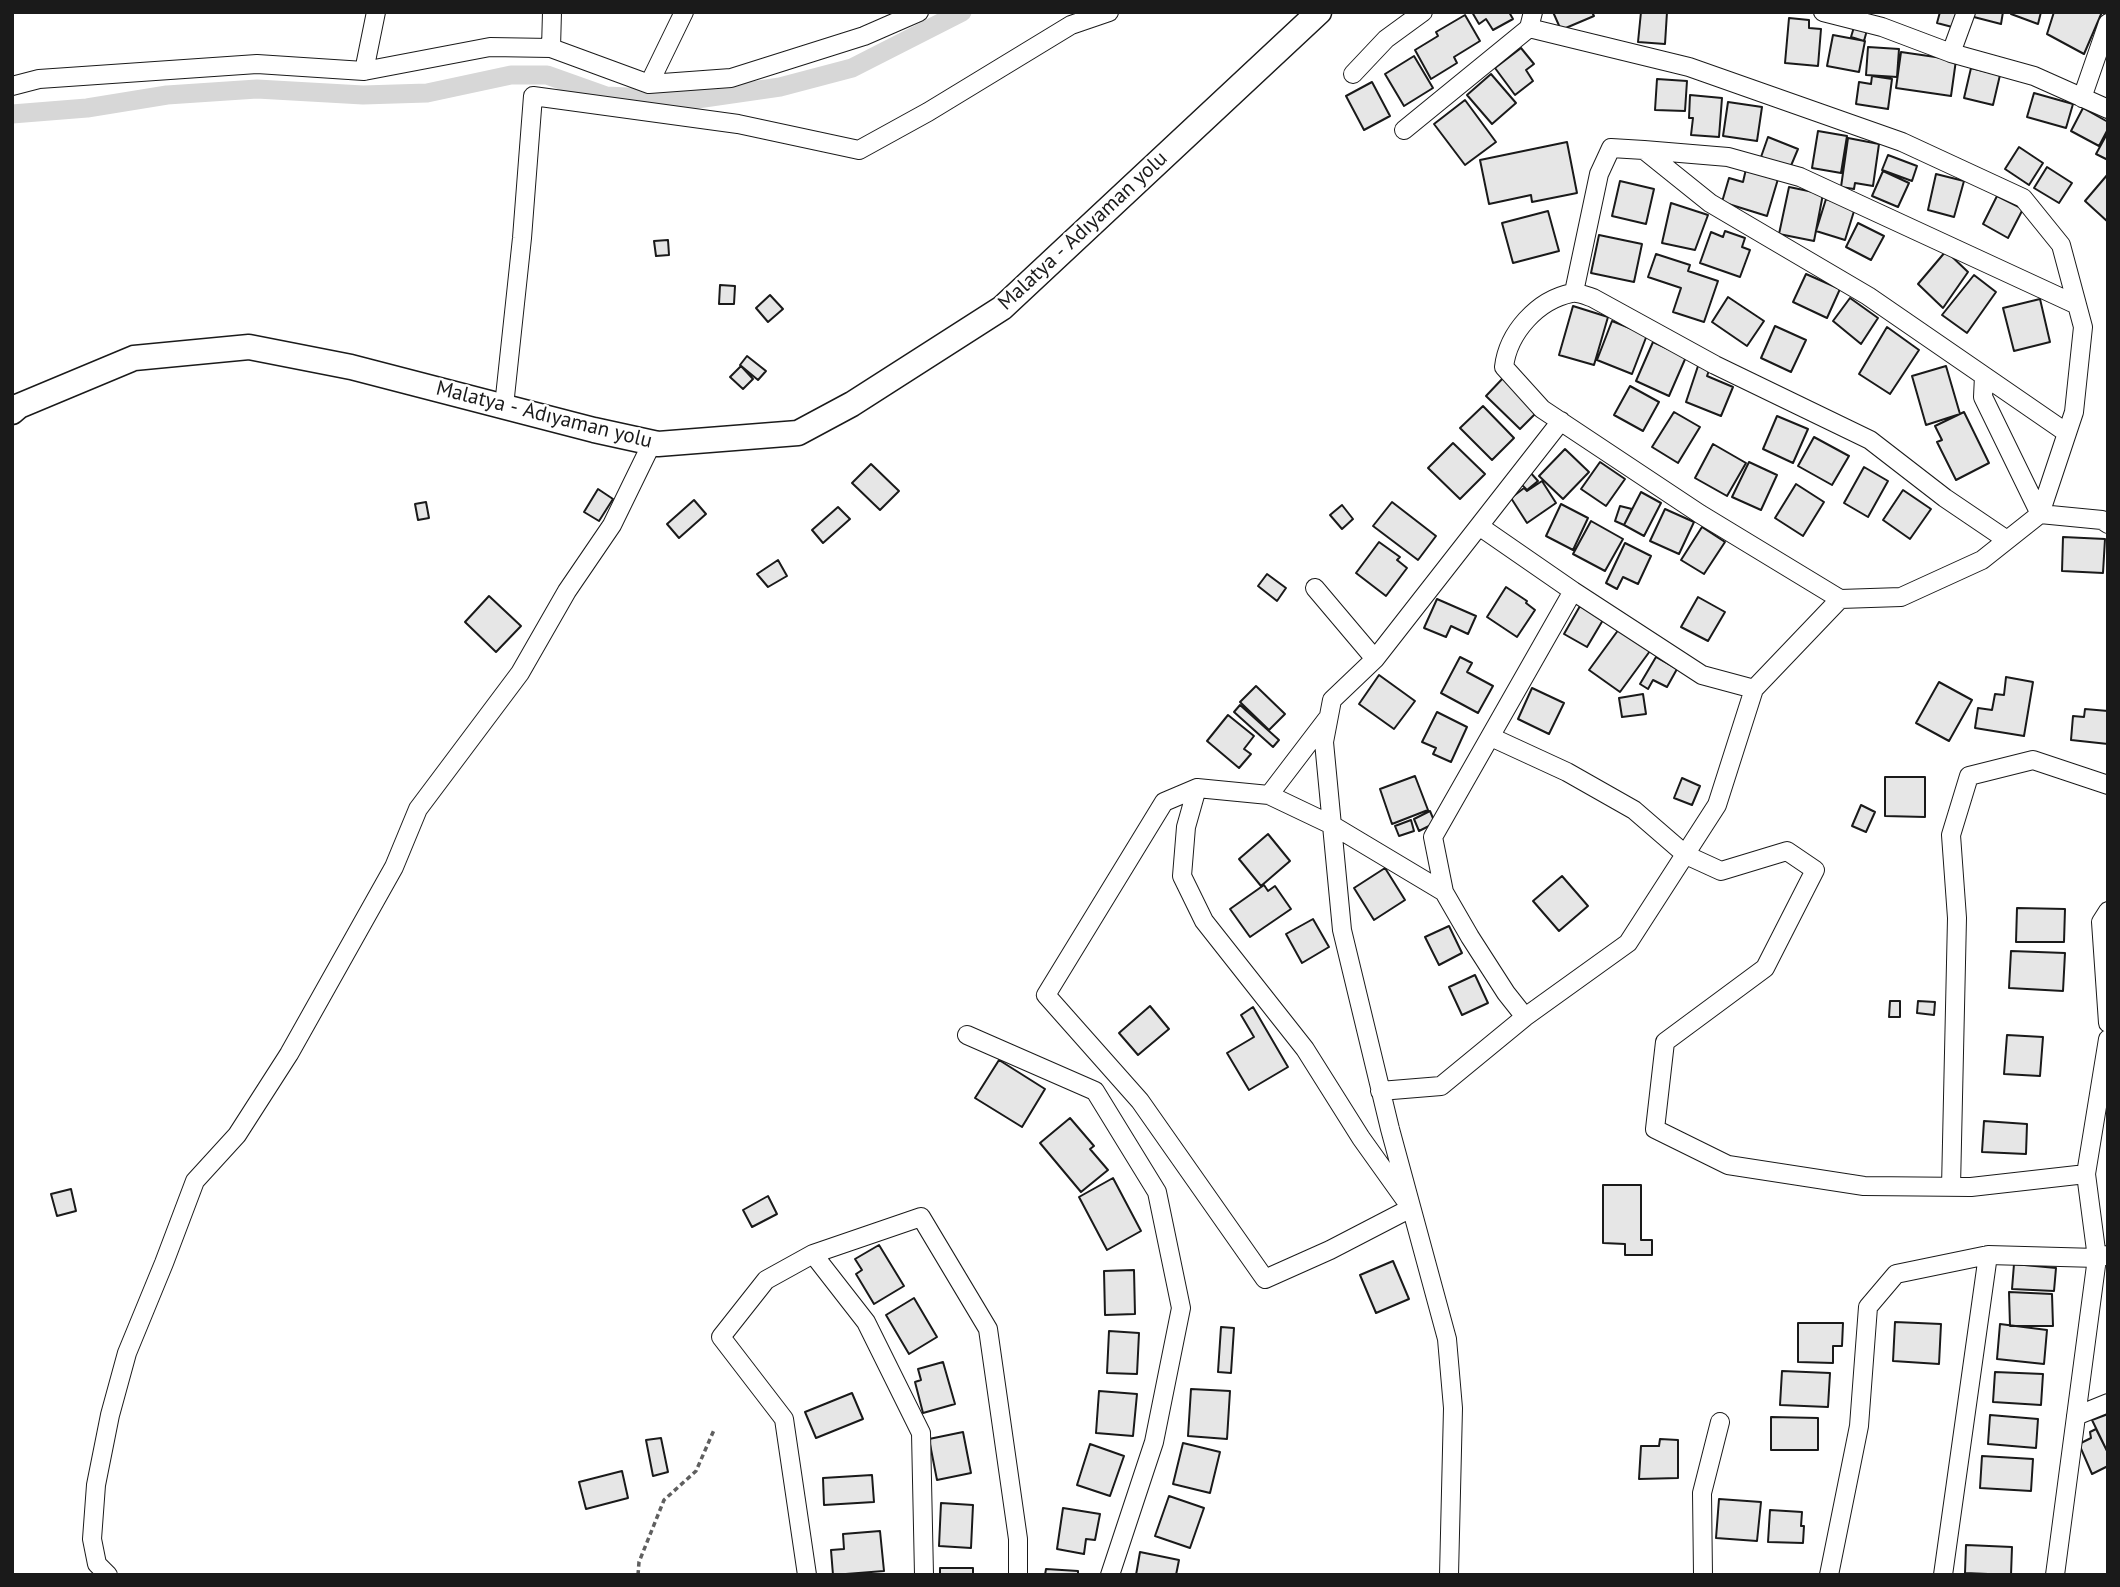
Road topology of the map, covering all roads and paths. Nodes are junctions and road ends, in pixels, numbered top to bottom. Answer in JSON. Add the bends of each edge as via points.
{"nodes":[{"id":1,"x":376,"y":12,"type":"edge"},
{"id":2,"x":552,"y":12,"type":"edge"},
{"id":3,"x":684,"y":12,"type":"edge"},
{"id":4,"x":919,"y":12,"type":"edge"},
{"id":5,"x":1109,"y":12,"type":"edge"},
{"id":6,"x":1319,"y":12,"type":"edge"},
{"id":7,"x":1423,"y":12,"type":"edge"},
{"id":8,"x":1823,"y":12,"type":"edge"},
{"id":9,"x":1966,"y":12,"type":"edge"},
{"id":10,"x":1531,"y":20,"type":"edge"},
{"id":11,"x":2108,"y":23,"type":"edge"},
{"id":12,"x":551,"y":48,"type":"junction"},
{"id":13,"x":1951,"y":53,"type":"junction"},
{"id":14,"x":364,"y":71,"type":"junction"},
{"id":15,"x":1353,"y":74,"type":"dead end"},
{"id":16,"x":649,"y":84,"type":"junction"},
{"id":17,"x":12,"y":86,"type":"edge"},
{"id":18,"x":2082,"y":98,"type":"junction"},
{"id":19,"x":2108,"y":109,"type":"edge"},
{"id":20,"x":1404,"y":130,"type":"dead end"},
{"id":21,"x":1644,"y":150,"type":"junction"},
{"id":22,"x":1574,"y":292,"type":"junction"},
{"id":23,"x":2077,"y":305,"type":"junction"},
{"id":24,"x":1984,"y":376,"type":"junction"},
{"id":25,"x":504,"y":407,"type":"junction"},
{"id":26,"x":12,"y":412,"type":"edge"},
{"id":27,"x":1561,"y":421,"type":"junction"},
{"id":28,"x":2067,"y":433,"type":"junction"},
{"id":29,"x":652,"y":443,"type":"junction"},
{"id":30,"x":2040,"y":514,"type":"junction"},
{"id":31,"x":2108,"y":524,"type":"edge"},
{"id":32,"x":1479,"y":526,"type":"junction"},
{"id":33,"x":2007,"y":540,"type":"junction"},
{"id":34,"x":1315,"y":588,"type":"dead end"},
{"id":35,"x":1573,"y":591,"type":"junction"},
{"id":36,"x":1840,"y":599,"type":"junction"},
{"id":37,"x":1375,"y":659,"type":"junction"},
{"id":38,"x":1754,"y":688,"type":"junction"},
{"id":39,"x":1329,"y":716,"type":"junction"},
{"id":40,"x":1491,"y":737,"type":"junction"},
{"id":41,"x":2108,"y":785,"type":"edge"},
{"id":42,"x":1197,"y":788,"type":"junction"},
{"id":43,"x":1269,"y":795,"type":"junction"},
{"id":44,"x":1332,"y":825,"type":"junction"},
{"id":45,"x":1686,"y":855,"type":"junction"},
{"id":46,"x":1444,"y":892,"type":"junction"},
{"id":47,"x":2108,"y":911,"type":"edge"},
{"id":48,"x":1525,"y":1017,"type":"junction"},
{"id":49,"x":2108,"y":1023,"type":"edge"},
{"id":50,"x":967,"y":1035,"type":"dead end"},
{"id":51,"x":2108,"y":1039,"type":"edge"},
{"id":52,"x":1380,"y":1091,"type":"junction"},
{"id":53,"x":2086,"y":1174,"type":"junction"},
{"id":54,"x":1951,"y":1187,"type":"junction"},
{"id":55,"x":1411,"y":1208,"type":"junction"},
{"id":56,"x":813,"y":1254,"type":"junction"},
{"id":57,"x":1988,"y":1255,"type":"junction"},
{"id":58,"x":2102,"y":1256,"type":"edge"},
{"id":59,"x":2108,"y":1403,"type":"edge"},
{"id":60,"x":2076,"y":1416,"type":"junction"},
{"id":61,"x":1720,"y":1422,"type":"dead end"},
{"id":62,"x":714,"y":1430,"type":"dead end"},
{"id":63,"x":108,"y":1575,"type":"edge"},
{"id":64,"x":638,"y":1575,"type":"edge"},
{"id":65,"x":807,"y":1575,"type":"edge"},
{"id":66,"x":924,"y":1575,"type":"edge"},
{"id":67,"x":1018,"y":1575,"type":"edge"},
{"id":68,"x":1110,"y":1575,"type":"edge"},
{"id":69,"x":1449,"y":1575,"type":"edge"},
{"id":70,"x":1703,"y":1575,"type":"edge"},
{"id":71,"x":1829,"y":1575,"type":"edge"},
{"id":72,"x":1944,"y":1575,"type":"edge"},
{"id":73,"x":2055,"y":1575,"type":"edge"}],
"edges":[{"from":1,"to":14,"type":"street"},
{"from":2,"to":12,"type":"street"},
{"from":3,"to":16,"type":"street"},
{"from":4,"to":16,"type":"street","via":[[864,36],[731,78]]},
{"from":5,"to":25,"type":"street","via":[[1071,25],[859,150],[738,124],[533,96]]},
{"from":6,"to":29,"type":"main road","name":"Malatya - Adıyaman yolu","via":[[1002,308],[924,360],[798,433]]},
{"from":7,"to":15,"type":"street","via":[[1386,38]]},
{"from":8,"to":13,"type":"street","via":[[1882,27]]},
{"from":9,"to":13,"type":"street"},
{"from":10,"to":20,"type":"street"},
{"from":10,"to":23,"type":"street","via":[[1689,66],[1902,142],[2023,198],[2061,245]]},
{"from":11,"to":18,"type":"street"},
{"from":12,"to":14,"type":"street","via":[[490,47]]},
{"from":12,"to":16,"type":"street"},
{"from":13,"to":18,"type":"street","via":[[2034,76]]},
{"from":14,"to":17,"type":"street","via":[[257,64],[39,79]]},
{"from":18,"to":19,"type":"street"},
{"from":21,"to":22,"type":"street","via":[[1611,148],[1600,174]]},
{"from":21,"to":23,"type":"street","via":[[1728,157],[1800,177]]},
{"from":21,"to":24,"type":"street","via":[[1710,202],[1868,296]]},
{"from":22,"to":27,"type":"street","via":[[1538,308],[1514,336],[1504,367],[1542,409]]},
{"from":22,"to":33,"type":"street","via":[[1870,439]]},
{"from":23,"to":28,"type":"street","via":[[2083,327],[2074,412]]},
{"from":24,"to":28,"type":"street"},
{"from":24,"to":30,"type":"street","via":[[1983,397]]},
{"from":25,"to":26,"type":"main road","name":"Malatya - Adıyaman yolu","via":[[351,367],[249,347],[134,358]]},
{"from":25,"to":29,"type":"main road","name":"Malatya - Adıyaman yolu"},
{"from":27,"to":32,"type":"street"},
{"from":27,"to":36,"type":"street","via":[[1700,514]]},
{"from":28,"to":30,"type":"street"},
{"from":29,"to":63,"type":"street","via":[[612,525],[520,673],[418,809],[394,867],[289,1054],[237,1135],[195,1181],[127,1353],[110,1415],[96,1485],[92,1539],[97,1564]]},
{"from":30,"to":31,"type":"street"},
{"from":30,"to":33,"type":"street"},
{"from":32,"to":35,"type":"street"},
{"from":32,"to":37,"type":"street"},
{"from":33,"to":36,"type":"street","via":[[1982,560],[1901,597]]},
{"from":34,"to":37,"type":"street"},
{"from":35,"to":38,"type":"street","via":[[1703,675]]},
{"from":35,"to":40,"type":"street"},
{"from":36,"to":38,"type":"street"},
{"from":37,"to":39,"type":"street","via":[[1332,700]]},
{"from":38,"to":45,"type":"street","via":[[1717,805]]},
{"from":39,"to":43,"type":"street"},
{"from":39,"to":44,"type":"street","via":[[1325,742]]},
{"from":40,"to":45,"type":"street","via":[[1634,810]]},
{"from":40,"to":46,"type":"street","via":[[1433,837]]},
{"from":41,"to":54,"type":"street","via":[[2033,760],[1969,776],[1951,835],[1957,918]]},
{"from":42,"to":43,"type":"street"},
{"from":42,"to":55,"type":"street","via":[[1186,827],[1182,876],[1204,921],[1305,1049]]},
{"from":42,"to":55,"type":"street","via":[[1164,802],[1046,995],[1140,1101],[1265,1279]]},
{"from":43,"to":44,"type":"street"},
{"from":44,"to":46,"type":"street"},
{"from":44,"to":52,"type":"street","via":[[1342,930]]},
{"from":45,"to":48,"type":"street","via":[[1628,943]]},
{"from":45,"to":54,"type":"street","via":[[1721,871],[1787,851],[1815,870],[1765,968],[1665,1042],[1655,1129],[1728,1165],[1864,1186]]},
{"from":46,"to":48,"type":"street"},
{"from":47,"to":49,"type":"street","via":[[2101,922]]},
{"from":48,"to":52,"type":"street","via":[[1441,1086]]},
{"from":50,"to":68,"type":"street","via":[[1095,1091],[1157,1192],[1181,1308],[1154,1442]]},
{"from":51,"to":53,"type":"street"},
{"from":52,"to":55,"type":"street"},
{"from":53,"to":54,"type":"street"},
{"from":53,"to":58,"type":"street"},
{"from":55,"to":69,"type":"street","via":[[1447,1339],[1453,1408]]},
{"from":56,"to":65,"type":"street","via":[[766,1280],[721,1338],[784,1419]]},
{"from":56,"to":66,"type":"street","via":[[866,1322],[920,1433]]},
{"from":56,"to":67,"type":"street","via":[[920,1217],[988,1329],[1018,1539]]},
{"from":57,"to":58,"type":"street"},
{"from":57,"to":71,"type":"street","via":[[1896,1274],[1868,1307],[1859,1426]]},
{"from":57,"to":72,"type":"street"},
{"from":58,"to":60,"type":"street"},
{"from":59,"to":60,"type":"street"},
{"from":60,"to":73,"type":"street"},
{"from":61,"to":70,"type":"street","via":[[1702,1493]]},
{"from":62,"to":64,"type":"path","via":[[696,1471],[664,1500]]}]}
